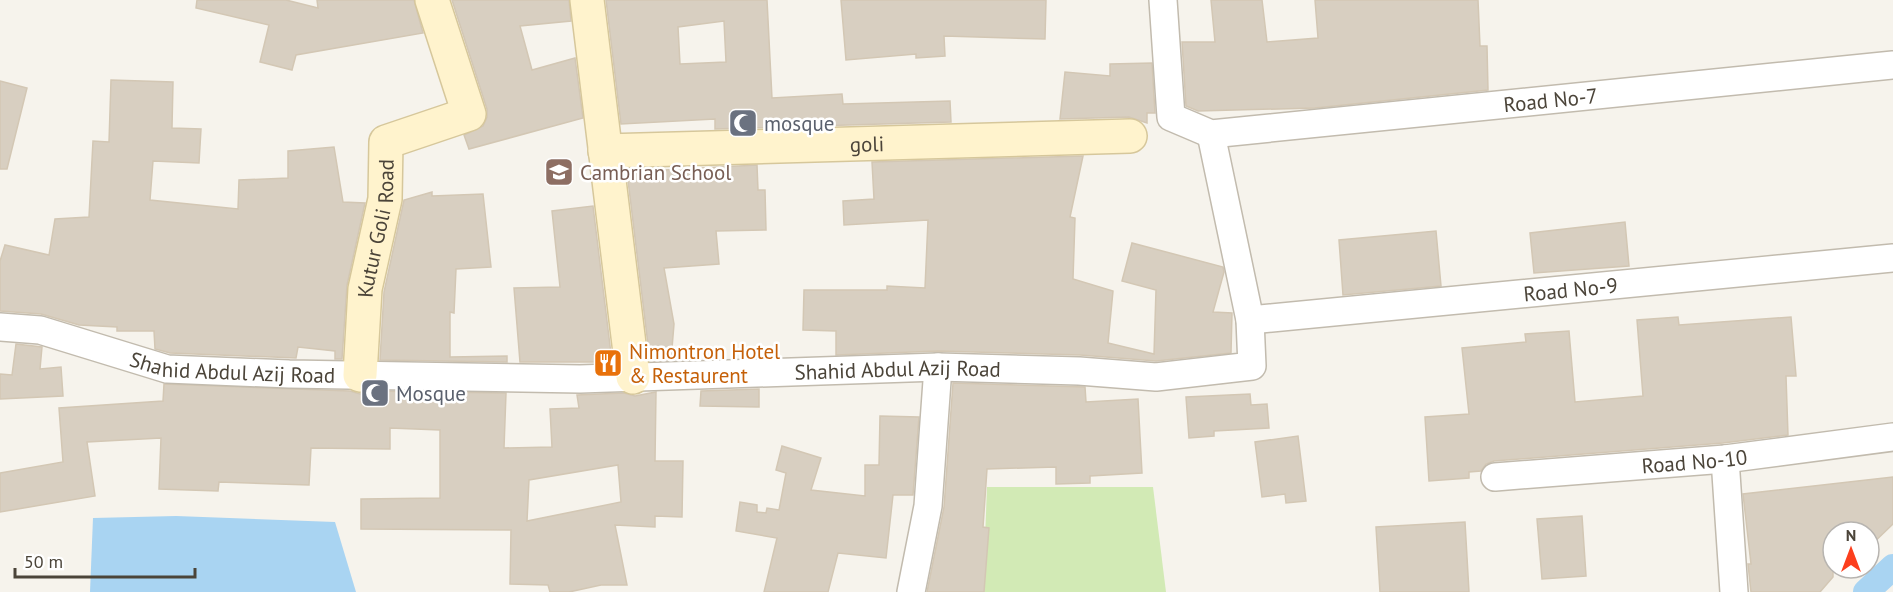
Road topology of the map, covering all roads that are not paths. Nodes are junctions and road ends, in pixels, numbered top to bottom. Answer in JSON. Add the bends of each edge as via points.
{"nodes":[{"id":1,"x":432,"y":0,"type":"edge"},
{"id":2,"x":587,"y":0,"type":"edge"},
{"id":3,"x":1163,"y":0,"type":"edge"},
{"id":4,"x":1893,"y":65,"type":"edge"},
{"id":5,"x":1210,"y":134,"type":"junction"},
{"id":6,"x":1130,"y":136,"type":"dead end"},
{"id":7,"x":605,"y":151,"type":"junction"},
{"id":8,"x":1893,"y":258,"type":"edge"},
{"id":9,"x":1250,"y":320,"type":"junction"},
{"id":10,"x":0,"y":327,"type":"edge"},
{"id":11,"x":938,"y":367,"type":"junction"},
{"id":12,"x":360,"y":375,"type":"junction"},
{"id":13,"x":633,"y":377,"type":"junction"},
{"id":14,"x":1893,"y":437,"type":"edge"},
{"id":15,"x":1725,"y":459,"type":"junction"},
{"id":16,"x":1495,"y":477,"type":"dead end"},
{"id":17,"x":911,"y":592,"type":"edge"},
{"id":18,"x":1734,"y":592,"type":"edge"}],
"edges":[{"from":1,"to":12,"type":"street","name":"Kutur Goli Road","via":[[469,114],[386,142],[385,199],[365,289]]},
{"from":2,"to":7,"type":"street"},
{"from":3,"to":5,"type":"street","via":[[1171,117]]},
{"from":4,"to":5,"type":"street","name":"Road No-7"},
{"from":5,"to":9,"type":"street"},
{"from":6,"to":7,"type":"street","name":"goli"},
{"from":7,"to":13,"type":"street"},
{"from":8,"to":9,"type":"street","name":"Road No-9"},
{"from":9,"to":11,"type":"street","name":"Shahid Abdul Azij Road","via":[[1252,366],[1155,377]]},
{"from":10,"to":12,"type":"street","name":"Shahid Abdul Azij Road","via":[[40,330],[167,369]]},
{"from":11,"to":13,"type":"street","name":"Shahid Abdul Azij Road"},
{"from":11,"to":17,"type":"street","via":[[931,488]]},
{"from":12,"to":13,"type":"street","name":"Shahid Abdul Azij Road"},
{"from":14,"to":15,"type":"street","name":"Road No-10"},
{"from":15,"to":16,"type":"street","name":"Road No-10"},
{"from":15,"to":18,"type":"street"}]}
